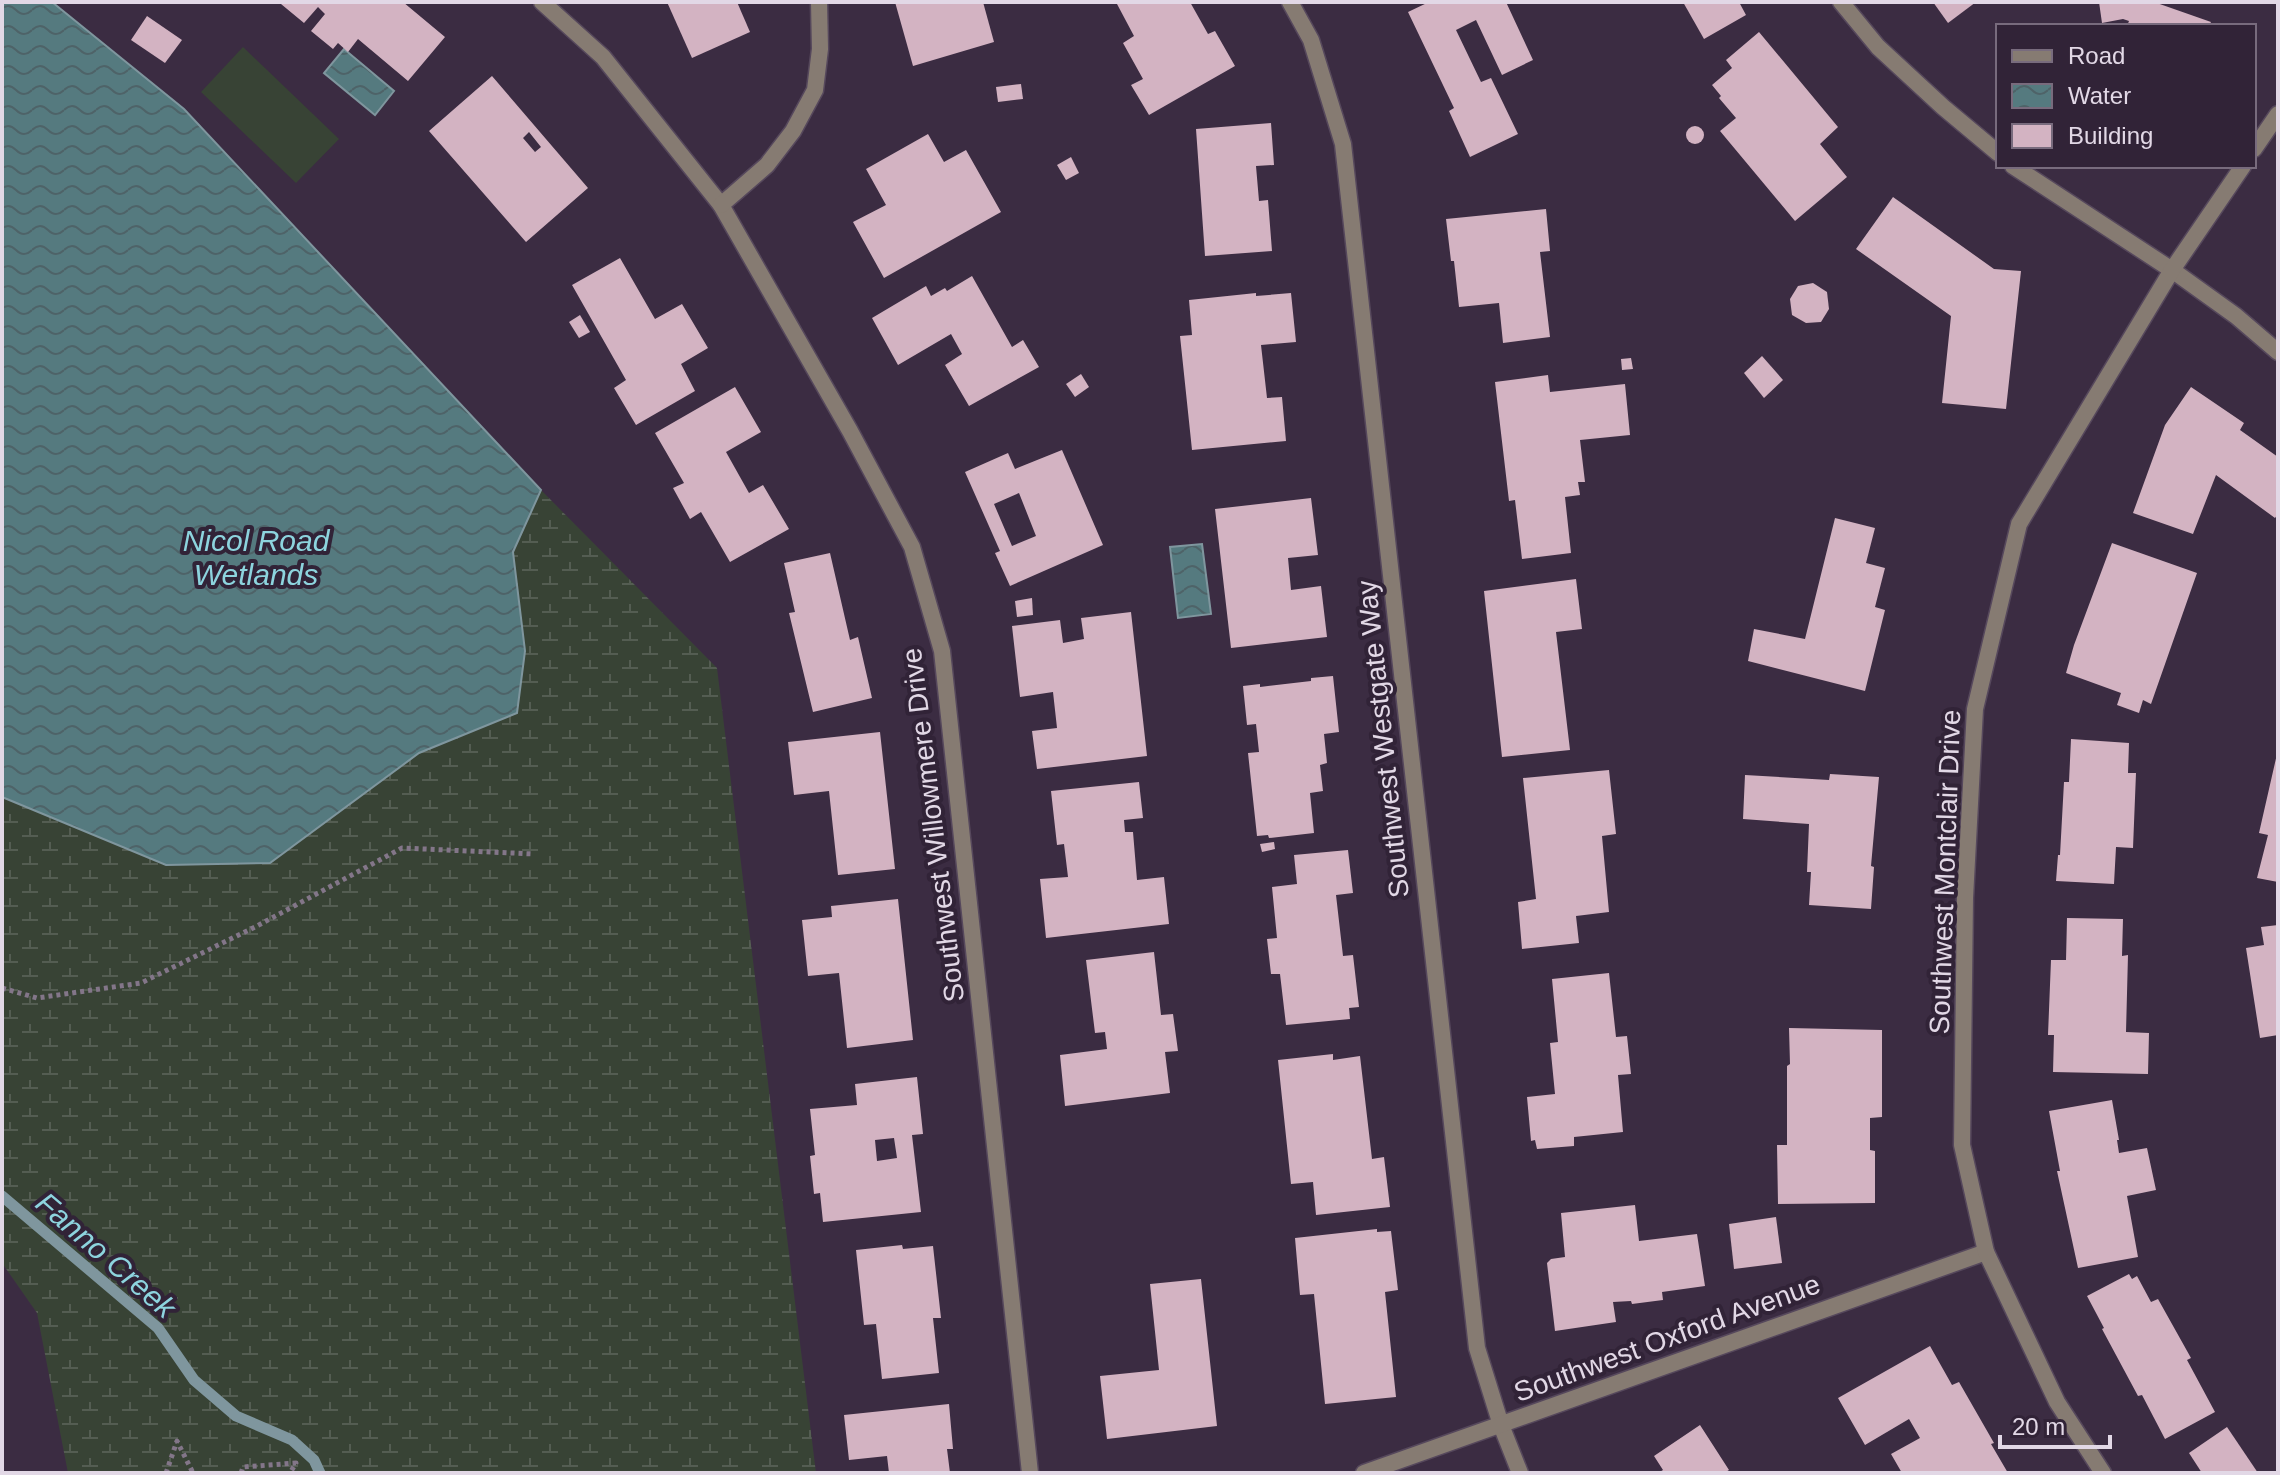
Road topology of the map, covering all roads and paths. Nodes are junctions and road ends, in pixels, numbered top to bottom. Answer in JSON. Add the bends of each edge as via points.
{"nodes":[{"id":1,"x":542,"y":2,"type":"edge"},
{"id":2,"x":819,"y":2,"type":"edge"},
{"id":3,"x":1290,"y":2,"type":"edge"},
{"id":4,"x":1841,"y":2,"type":"edge"},
{"id":5,"x":2278,"y":114,"type":"edge"},
{"id":6,"x":2256,"y":146,"type":"edge"},
{"id":7,"x":1996,"y":151,"type":"edge"},
{"id":8,"x":2016,"y":168,"type":"edge"},
{"id":9,"x":2242,"y":168,"type":"edge"},
{"id":10,"x":721,"y":205,"type":"junction"},
{"id":11,"x":2172,"y":270,"type":"junction"},
{"id":12,"x":2278,"y":352,"type":"edge"},
{"id":13,"x":534,"y":854,"type":"dead end"},
{"id":14,"x":2,"y":988,"type":"edge"},
{"id":15,"x":1986,"y":1252,"type":"junction"},
{"id":16,"x":1501,"y":1425,"type":"junction"},
{"id":17,"x":166,"y":1473,"type":"edge"},
{"id":18,"x":193,"y":1473,"type":"edge"},
{"id":19,"x":241,"y":1473,"type":"edge"},
{"id":20,"x":290,"y":1473,"type":"edge"},
{"id":21,"x":1030,"y":1473,"type":"edge"},
{"id":22,"x":1364,"y":1473,"type":"edge"},
{"id":23,"x":1520,"y":1473,"type":"edge"},
{"id":24,"x":2103,"y":1473,"type":"edge"}],
"edges":[{"from":1,"to":10,"type":"street","name":"Southwest Willowmere Drive","via":[[603,57]]},
{"from":2,"to":10,"type":"street","via":[[815,90],[767,165]]},
{"from":3,"to":16,"type":"street","name":"Southwest Westgate Way","via":[[1311,40],[1343,144],[1477,1348]]},
{"from":4,"to":7,"type":"street","via":[[1878,47]]},
{"from":5,"to":6,"type":"street"},
{"from":8,"to":11,"type":"street"},
{"from":9,"to":11,"type":"street","name":"Southwest Montclair Drive"},
{"from":10,"to":21,"type":"street","name":"Southwest Willowmere Drive","via":[[912,547],[942,651]]},
{"from":11,"to":12,"type":"street"},
{"from":11,"to":15,"type":"street","name":"Southwest Montclair Drive","via":[[2019,524],[1975,709],[1965,898],[1962,1145]]},
{"from":13,"to":14,"type":"path","via":[[402,848],[141,983],[37,998]]},
{"from":15,"to":16,"type":"street","name":"Southwest Oxford Avenue"},
{"from":15,"to":24,"type":"street","name":"Southwest Montclair Drive","via":[[2057,1402]]},
{"from":16,"to":22,"type":"street","name":"Southwest Oxford Avenue"},
{"from":16,"to":23,"type":"street","name":"Southwest Westgate Way"},
{"from":17,"to":18,"type":"path","via":[[177,1441]]},
{"from":19,"to":20,"type":"path","via":[[243,1467],[296,1463]]}]}
